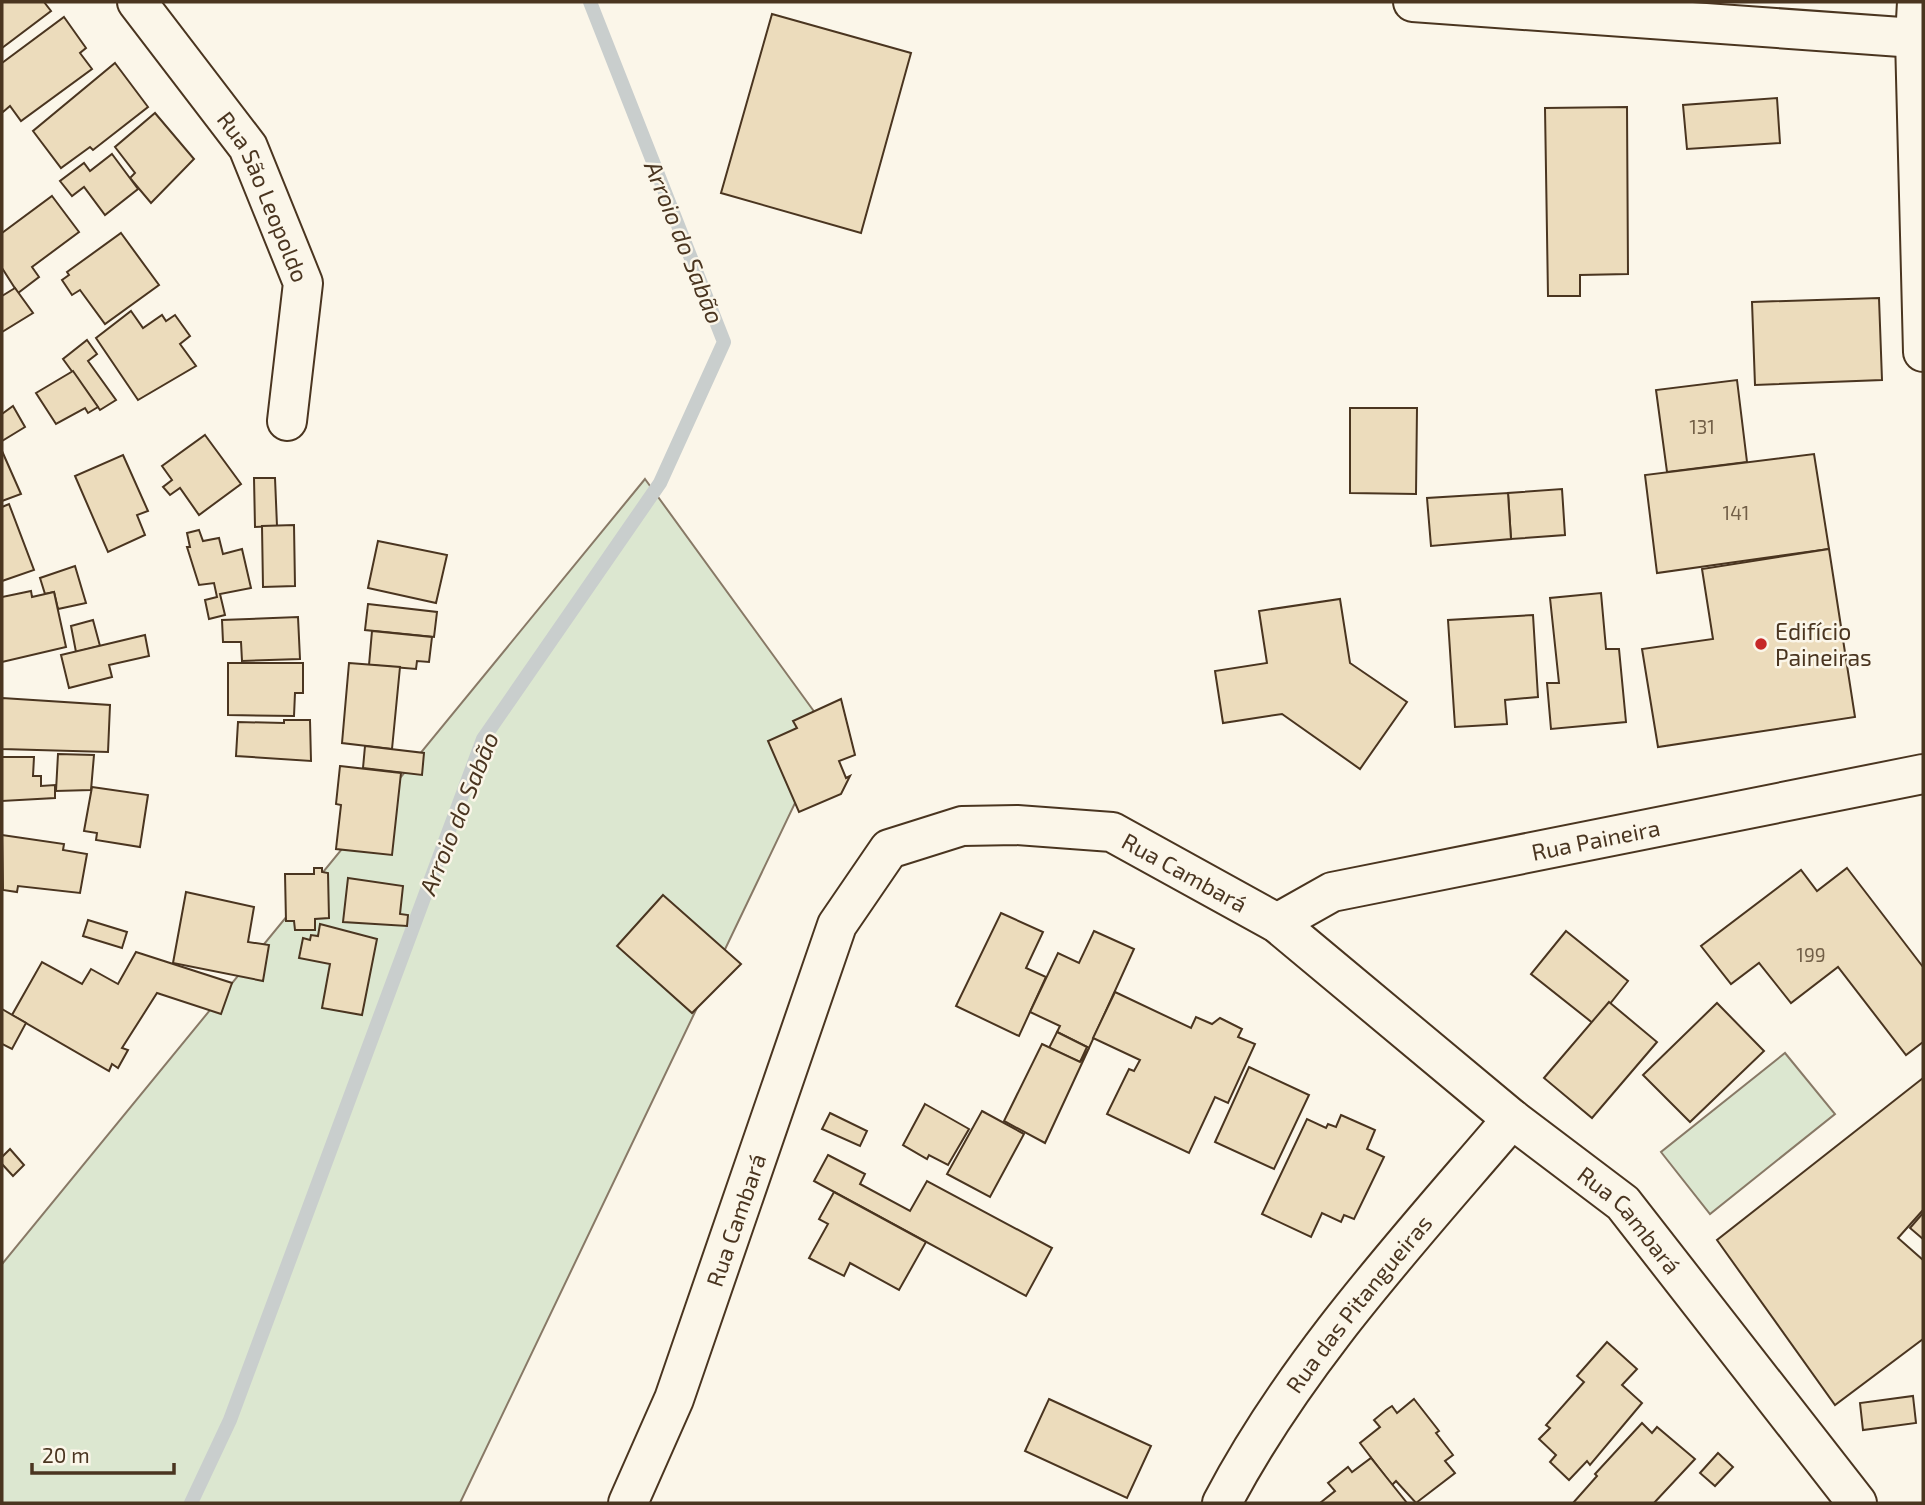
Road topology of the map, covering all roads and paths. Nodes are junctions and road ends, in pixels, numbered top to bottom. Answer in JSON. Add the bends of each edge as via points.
{"nodes":[{"id":1,"x":138,"y":2,"type":"edge"},
{"id":2,"x":1413,"y":2,"type":"edge"},
{"id":3,"x":1916,"y":20,"type":"edge"},
{"id":4,"x":1923,"y":352,"type":"edge"},
{"id":5,"x":287,"y":421,"type":"dead end"},
{"id":6,"x":1923,"y":774,"type":"edge"},
{"id":7,"x":1277,"y":923,"type":"junction"},
{"id":8,"x":1512,"y":1119,"type":"junction"},
{"id":9,"x":628,"y":1503,"type":"edge"},
{"id":10,"x":1222,"y":1503,"type":"edge"},
{"id":11,"x":1857,"y":1503,"type":"edge"}],
"edges":[{"from":1,"to":5,"type":"street","name":"Rua São Leopoldo","via":[[248,147],[303,284]]},
{"from":2,"to":3,"type":"street"},
{"from":3,"to":4,"type":"street"},
{"from":6,"to":7,"type":"street","name":"Rua Paineira","via":[[1332,892]]},
{"from":7,"to":8,"type":"street","name":"Rua Cambará"},
{"from":7,"to":9,"type":"street","name":"Rua Cambará","via":[[1112,832],[962,826],[889,849],[837,925],[674,1399]]},
{"from":8,"to":10,"type":"street","name":"Rua das Pitangueiras","via":[[1338,1324],[1249,1452]]},
{"from":8,"to":11,"type":"street","name":"Rua Cambará","via":[[1622,1203]]}]}
